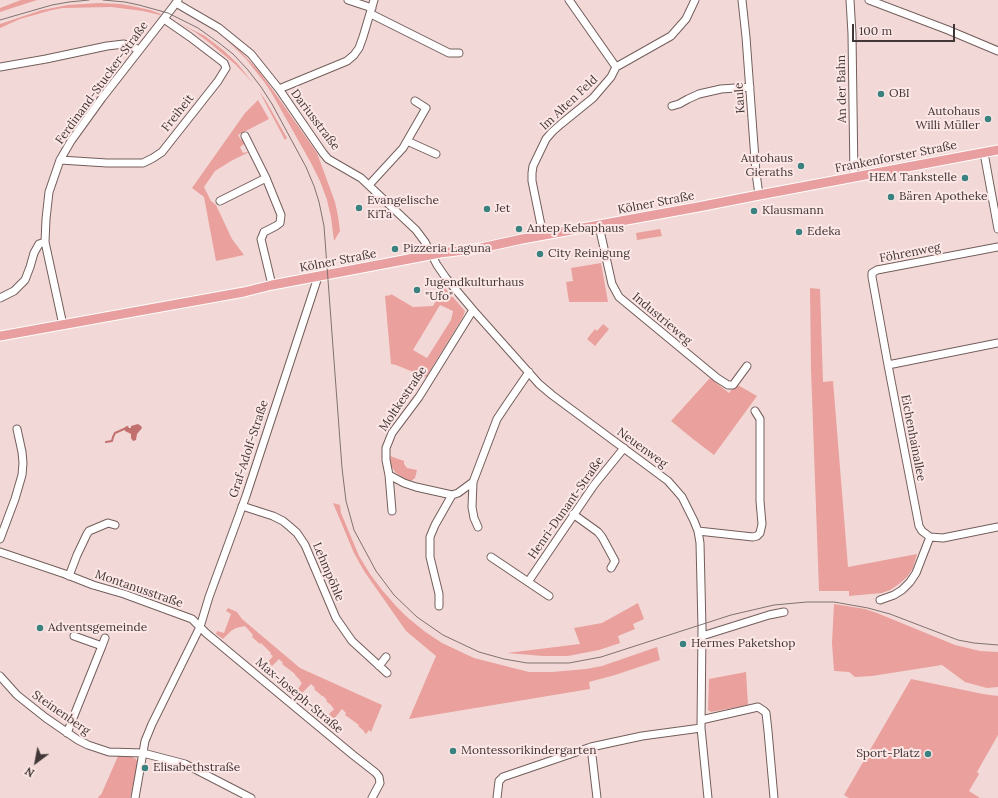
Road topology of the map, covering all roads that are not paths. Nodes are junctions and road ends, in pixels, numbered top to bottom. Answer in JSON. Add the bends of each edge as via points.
{"nodes":[{"id":1,"x":348,"y":0,"type":"edge"},
{"id":2,"x":374,"y":0,"type":"edge"},
{"id":3,"x":569,"y":0,"type":"edge"},
{"id":4,"x":695,"y":0,"type":"edge"},
{"id":5,"x":742,"y":0,"type":"edge"},
{"id":6,"x":850,"y":0,"type":"edge"},
{"id":7,"x":869,"y":0,"type":"edge"},
{"id":8,"x":177,"y":2,"type":"edge"},
{"id":9,"x":371,"y":11,"type":"junction"},
{"id":10,"x":164,"y":19,"type":"junction"},
{"id":11,"x":139,"y":50,"type":"junction"},
{"id":12,"x":998,"y":51,"type":"edge"},
{"id":13,"x":459,"y":53,"type":"dead end"},
{"id":14,"x":616,"y":67,"type":"junction"},
{"id":15,"x":0,"y":68,"type":"edge"},
{"id":16,"x":750,"y":87,"type":"junction"},
{"id":17,"x":279,"y":90,"type":"junction"},
{"id":18,"x":415,"y":101,"type":"dead end"},
{"id":19,"x":672,"y":106,"type":"dead end"},
{"id":20,"x":245,"y":136,"type":"dead end"},
{"id":21,"x":407,"y":141,"type":"junction"},
{"id":22,"x":998,"y":150,"type":"edge"},
{"id":23,"x":984,"y":153,"type":"junction"},
{"id":24,"x":436,"y":154,"type":"dead end"},
{"id":25,"x":60,"y":160,"type":"junction"},
{"id":26,"x":854,"y":177,"type":"junction"},
{"id":27,"x":266,"y":178,"type":"junction"},
{"id":28,"x":369,"y":185,"type":"junction"},
{"id":29,"x":798,"y":188,"type":"joint"},
{"id":30,"x":759,"y":195,"type":"junction"},
{"id":31,"x":220,"y":200,"type":"dead end"},
{"id":32,"x":599,"y":226,"type":"junction"},
{"id":33,"x":998,"y":229,"type":"edge"},
{"id":34,"x":543,"y":235,"type":"junction"},
{"id":35,"x":45,"y":242,"type":"junction"},
{"id":36,"x":998,"y":247,"type":"edge"},
{"id":37,"x":432,"y":255,"type":"junction"},
{"id":38,"x":318,"y":277,"type":"junction"},
{"id":39,"x":272,"y":285,"type":"junction"},
{"id":40,"x":0,"y":298,"type":"edge"},
{"id":41,"x":473,"y":310,"type":"junction"},
{"id":42,"x":63,"y":325,"type":"junction"},
{"id":43,"x":0,"y":336,"type":"edge"},
{"id":44,"x":998,"y":343,"type":"edge"},
{"id":45,"x":888,"y":365,"type":"junction"},
{"id":46,"x":747,"y":366,"type":"dead end"},
{"id":47,"x":529,"y":372,"type":"junction"},
{"id":48,"x":755,"y":410,"type":"dead end"},
{"id":49,"x":17,"y":429,"type":"dead end"},
{"id":50,"x":624,"y":448,"type":"junction"},
{"id":51,"x":389,"y":475,"type":"junction"},
{"id":52,"x":473,"y":482,"type":"junction"},
{"id":53,"x":452,"y":495,"type":"junction"},
{"id":54,"x":242,"y":506,"type":"junction"},
{"id":55,"x":392,"y":511,"type":"dead end"},
{"id":56,"x":573,"y":514,"type":"junction"},
{"id":57,"x":115,"y":525,"type":"dead end"},
{"id":58,"x":478,"y":527,"type":"dead end"},
{"id":59,"x":998,"y":527,"type":"edge"},
{"id":60,"x":698,"y":531,"type":"junction"},
{"id":61,"x":930,"y":537,"type":"junction"},
{"id":62,"x":0,"y":539,"type":"edge"},
{"id":63,"x":0,"y":552,"type":"edge"},
{"id":64,"x":491,"y":557,"type":"dead end"},
{"id":65,"x":611,"y":568,"type":"dead end"},
{"id":66,"x":69,"y":576,"type":"junction"},
{"id":67,"x":528,"y":582,"type":"junction"},
{"id":68,"x":550,"y":596,"type":"dead end"},
{"id":69,"x":880,"y":600,"type":"dead end"},
{"id":70,"x":439,"y":606,"type":"dead end"},
{"id":71,"x":784,"y":612,"type":"dead end"},
{"id":72,"x":200,"y":627,"type":"junction"},
{"id":73,"x":74,"y":636,"type":"dead end"},
{"id":74,"x":702,"y":636,"type":"junction"},
{"id":75,"x":106,"y":638,"type":"dead end"},
{"id":76,"x":102,"y":646,"type":"junction"},
{"id":77,"x":386,"y":657,"type":"dead end"},
{"id":78,"x":379,"y":666,"type":"junction"},
{"id":79,"x":386,"y":673,"type":"dead end"},
{"id":80,"x":0,"y":676,"type":"edge"},
{"id":81,"x":701,"y":724,"type":"junction"},
{"id":82,"x":67,"y":733,"type":"junction"},
{"id":83,"x":590,"y":747,"type":"junction"},
{"id":84,"x":143,"y":753,"type":"junction"},
{"id":85,"x":135,"y":798,"type":"edge"},
{"id":86,"x":251,"y":798,"type":"edge"},
{"id":87,"x":372,"y":798,"type":"edge"},
{"id":88,"x":497,"y":798,"type":"edge"},
{"id":89,"x":597,"y":798,"type":"edge"},
{"id":90,"x":708,"y":798,"type":"edge"},
{"id":91,"x":774,"y":798,"type":"edge"}],
"edges":[{"from":1,"to":9,"type":"street"},
{"from":2,"to":9,"type":"street"},
{"from":3,"to":14,"type":"street"},
{"from":4,"to":14,"type":"street","via":[[686,19],[670,36]]},
{"from":5,"to":16,"type":"street","name":"Kaule"},
{"from":6,"to":26,"type":"street","name":"An der Bahn"},
{"from":7,"to":12,"type":"street"},
{"from":8,"to":10,"type":"street","name":"Ferdinand-Stucker-Straße"},
{"from":8,"to":17,"type":"street","name":"Dariusstraße","via":[[219,28],[251,54]]},
{"from":9,"to":13,"type":"street","via":[[449,53]]},
{"from":9,"to":17,"type":"street","via":[[358,48],[350,59]]},
{"from":10,"to":11,"type":"street","name":"Ferdinand-Stucker-Straße"},
{"from":10,"to":25,"type":"street","name":"Freiheit","via":[[224,63],[226,68],[218,81],[162,152],[153,158],[143,163]]},
{"from":11,"to":15,"type":"street","via":[[124,44],[106,46]]},
{"from":11,"to":25,"type":"street","name":"Ferdinand-Stucker-Straße","via":[[82,125]]},
{"from":14,"to":34,"type":"street","name":"Im Alten Feld","via":[[593,98],[546,139],[533,166],[532,181]]},
{"from":16,"to":19,"type":"street","via":[[721,89],[700,94]]},
{"from":16,"to":30,"type":"street","name":"Kaule"},
{"from":17,"to":28,"type":"street","name":"Dariusstraße","via":[[323,153]]},
{"from":18,"to":21,"type":"street","via":[[426,108]]},
{"from":20,"to":27,"type":"street"},
{"from":21,"to":24,"type":"street"},
{"from":21,"to":28,"type":"street"},
{"from":22,"to":23,"type":"main road","name":"Frankenforster Straße"},
{"from":23,"to":26,"type":"main road","name":"Frankenforster Straße"},
{"from":23,"to":33,"type":"street"},
{"from":25,"to":35,"type":"street","name":"Ferdinand-Stucker-Straße","via":[[49,192]]},
{"from":26,"to":29,"type":"main road","name":"Frankenforster Straße"},
{"from":27,"to":31,"type":"street","via":[[234,191]]},
{"from":27,"to":39,"type":"street","via":[[281,215],[279,224],[264,232],[262,237]]},
{"from":28,"to":37,"type":"street","name":"Dariusstraße","via":[[416,230]]},
{"from":29,"to":30,"type":"main road","name":"Kölner Straße"},
{"from":30,"to":32,"type":"main road","name":"Kölner Straße"},
{"from":32,"to":34,"type":"main road","name":"Kölner Straße"},
{"from":32,"to":46,"type":"street","name":"Industrieweg","via":[[612,284],[620,298],[716,378],[728,385],[733,385]]},
{"from":34,"to":37,"type":"main road","name":"Kölner Straße"},
{"from":35,"to":40,"type":"street","via":[[39,244],[34,253],[25,280],[14,291]]},
{"from":35,"to":42,"type":"street","name":"Ferdinand-Stucker-Straße"},
{"from":36,"to":45,"type":"street","name":"Föhrenweg","via":[[872,273]]},
{"from":37,"to":38,"type":"main road","name":"Kölner Straße"},
{"from":37,"to":41,"type":"street","name":"Neuenweg","via":[[446,278]]},
{"from":38,"to":39,"type":"main road","name":"Kölner Straße"},
{"from":38,"to":54,"type":"street","name":"Graf-Adolf-Straße"},
{"from":39,"to":42,"type":"main road","name":"Kölner Straße"},
{"from":41,"to":47,"type":"street","name":"Neuenweg"},
{"from":41,"to":51,"type":"street","name":"Moltkestraße","via":[[419,397],[392,433],[386,448]]},
{"from":42,"to":43,"type":"main road","name":"Kölner Straße"},
{"from":44,"to":45,"type":"street"},
{"from":45,"to":61,"type":"street","name":"Eichenhainallee","via":[[919,526]]},
{"from":47,"to":50,"type":"street","name":"Neuenweg","via":[[550,394]]},
{"from":47,"to":52,"type":"street","via":[[498,419]]},
{"from":48,"to":60,"type":"street","via":[[760,419],[760,533],[753,537]]},
{"from":49,"to":62,"type":"street","via":[[22,452],[22,475]]},
{"from":50,"to":56,"type":"street","name":"Henri-Dunant-Straße"},
{"from":50,"to":60,"type":"street","name":"Neuenweg","via":[[668,481],[682,497]]},
{"from":51,"to":53,"type":"street","via":[[416,487]]},
{"from":51,"to":55,"type":"street","name":"Moltkestraße"},
{"from":52,"to":53,"type":"street"},
{"from":52,"to":58,"type":"street","via":[[472,508]]},
{"from":53,"to":70,"type":"street","via":[[430,537],[430,557],[439,594]]},
{"from":54,"to":72,"type":"street","name":"Graf-Adolf-Straße"},
{"from":54,"to":78,"type":"street","name":"Lehmpöhle","via":[[272,516],[296,533],[305,545],[336,618],[352,641]]},
{"from":56,"to":65,"type":"street","via":[[602,537],[615,562]]},
{"from":56,"to":67,"type":"street","name":"Henri-Dunant-Straße"},
{"from":57,"to":66,"type":"street","via":[[108,523],[87,534]]},
{"from":59,"to":61,"type":"street","via":[[943,538]]},
{"from":60,"to":74,"type":"street","name":"Neuenweg"},
{"from":61,"to":69,"type":"street","via":[[916,574],[910,582],[894,595]]},
{"from":63,"to":66,"type":"street","name":"Montanusstraße"},
{"from":64,"to":67,"type":"street"},
{"from":66,"to":72,"type":"street","name":"Montanusstraße","via":[[192,620]]},
{"from":67,"to":68,"type":"street"},
{"from":71,"to":74,"type":"street"},
{"from":72,"to":84,"type":"street","name":"Graf-Adolf-Straße","via":[[152,724]]},
{"from":72,"to":87,"type":"street","name":"Max-Joseph-Straße","via":[[376,773],[380,783]]},
{"from":73,"to":76,"type":"street"},
{"from":74,"to":81,"type":"street","name":"Neuenweg"},
{"from":75,"to":76,"type":"street"},
{"from":76,"to":82,"type":"street"},
{"from":77,"to":78,"type":"street"},
{"from":78,"to":79,"type":"street","name":"Lehmpöhle"},
{"from":80,"to":82,"type":"street","name":"Steinenberg","via":[[17,695]]},
{"from":81,"to":83,"type":"street"},
{"from":81,"to":90,"type":"street","name":"Neuenweg"},
{"from":81,"to":91,"type":"street","via":[[762,708],[768,724]]},
{"from":82,"to":84,"type":"street","name":"Steinenberg","via":[[109,752]]},
{"from":83,"to":88,"type":"street","via":[[503,777],[499,781]]},
{"from":83,"to":89,"type":"street"},
{"from":84,"to":85,"type":"street","name":"Graf-Adolf-Straße"},
{"from":84,"to":86,"type":"street","via":[[185,764]]}]}
